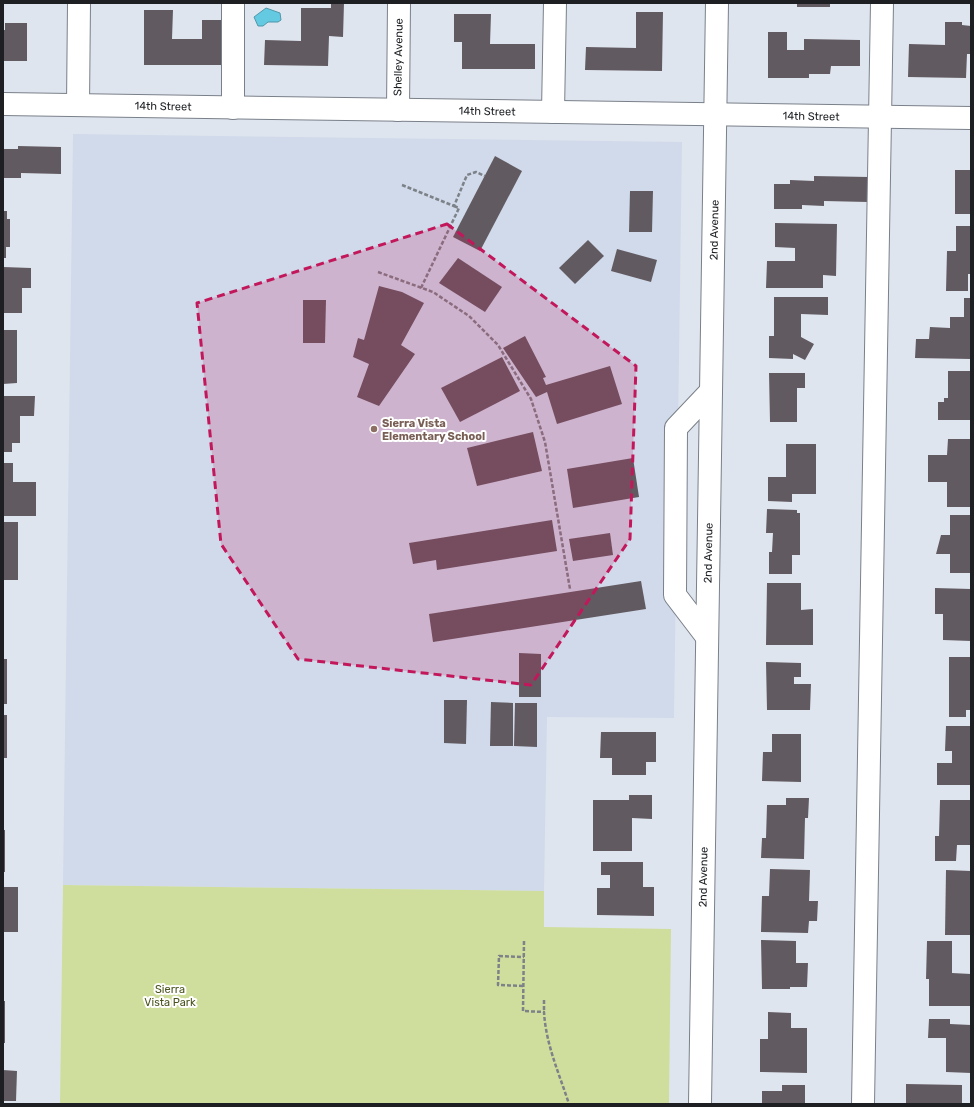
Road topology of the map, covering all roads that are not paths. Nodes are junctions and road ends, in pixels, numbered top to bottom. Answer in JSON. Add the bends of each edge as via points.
{"nodes":[{"id":1,"x":79,"y":3,"type":"edge"},
{"id":2,"x":233,"y":3,"type":"edge"},
{"id":3,"x":399,"y":3,"type":"edge"},
{"id":4,"x":555,"y":3,"type":"edge"},
{"id":5,"x":717,"y":3,"type":"edge"},
{"id":6,"x":882,"y":3,"type":"edge"},
{"id":7,"x":3,"y":104,"type":"edge"},
{"id":8,"x":78,"y":105,"type":"junction"},
{"id":9,"x":232,"y":108,"type":"junction"},
{"id":10,"x":398,"y":110,"type":"junction"},
{"id":11,"x":553,"y":112,"type":"junction"},
{"id":12,"x":716,"y":114,"type":"junction"},
{"id":13,"x":880,"y":117,"type":"junction"},
{"id":14,"x":971,"y":118,"type":"edge"},
{"id":15,"x":711,"y":391,"type":"junction"},
{"id":16,"x":707,"y":637,"type":"junction"},
{"id":17,"x":700,"y":1104,"type":"edge"},
{"id":18,"x":863,"y":1104,"type":"edge"}],
"edges":[{"from":1,"to":8,"type":"street"},
{"from":2,"to":9,"type":"street"},
{"from":3,"to":10,"type":"street","name":"Shelley Avenue"},
{"from":4,"to":11,"type":"street"},
{"from":5,"to":12,"type":"street","name":"2nd Avenue"},
{"from":6,"to":13,"type":"street"},
{"from":7,"to":8,"type":"street","name":"14th Street"},
{"from":8,"to":9,"type":"street","name":"14th Street"},
{"from":9,"to":10,"type":"street","name":"14th Street"},
{"from":10,"to":11,"type":"street","name":"14th Street"},
{"from":11,"to":12,"type":"street","name":"14th Street"},
{"from":12,"to":13,"type":"street","name":"14th Street"},
{"from":12,"to":15,"type":"street","name":"2nd Avenue"},
{"from":13,"to":14,"type":"street","name":"14th Street"},
{"from":13,"to":18,"type":"street"},
{"from":15,"to":16,"type":"street","name":"2nd Avenue"},
{"from":15,"to":16,"type":"street","via":[[676,428],[675,595]]},
{"from":16,"to":17,"type":"street","name":"2nd Avenue"}]}
